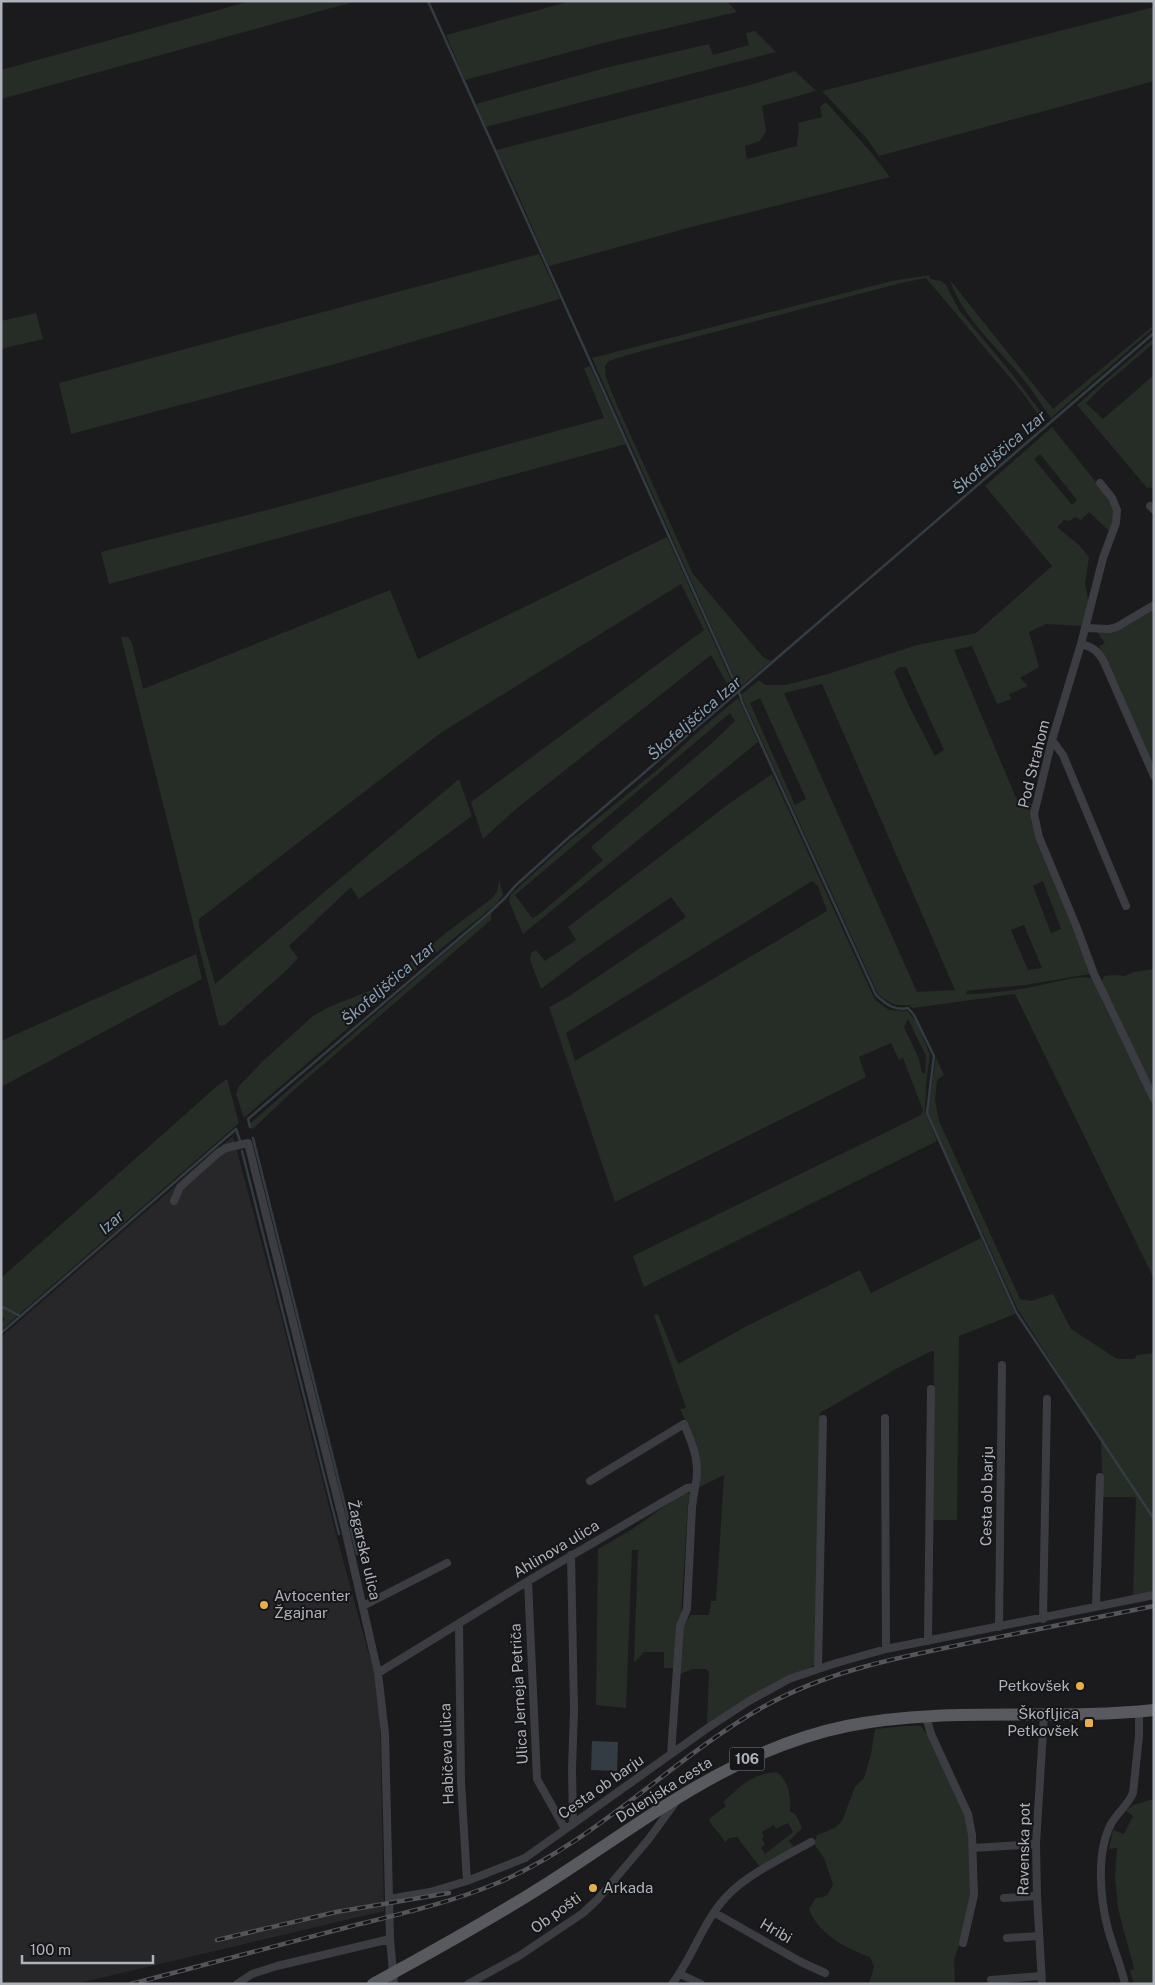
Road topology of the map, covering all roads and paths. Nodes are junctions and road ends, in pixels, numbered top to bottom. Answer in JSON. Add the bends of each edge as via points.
{"nodes":[{"id":1,"x":1100,"y":483,"type":"dead end"},
{"id":2,"x":1154,"y":605,"type":"edge"},
{"id":3,"x":1085,"y":628,"type":"junction"},
{"id":4,"x":1081,"y":644,"type":"junction"},
{"id":5,"x":1052,"y":740,"type":"junction"},
{"id":6,"x":1154,"y":776,"type":"edge"},
{"id":7,"x":1126,"y":906,"type":"dead end"},
{"id":8,"x":1154,"y":1099,"type":"edge"},
{"id":9,"x":174,"y":1201,"type":"dead end"},
{"id":10,"x":1002,"y":1365,"type":"dead end"},
{"id":11,"x":931,"y":1389,"type":"dead end"},
{"id":12,"x":1047,"y":1399,"type":"dead end"},
{"id":13,"x":885,"y":1418,"type":"dead end"},
{"id":14,"x":823,"y":1419,"type":"dead end"},
{"id":15,"x":1100,"y":1477,"type":"dead end"},
{"id":16,"x":590,"y":1481,"type":"dead end"},
{"id":17,"x":695,"y":1487,"type":"junction"},
{"id":18,"x":571,"y":1555,"type":"junction"},
{"id":19,"x":447,"y":1563,"type":"dead end"},
{"id":20,"x":528,"y":1580,"type":"junction"},
{"id":21,"x":1154,"y":1595,"type":"edge"},
{"id":22,"x":364,"y":1606,"type":"junction"},
{"id":23,"x":1096,"y":1606,"type":"junction"},
{"id":24,"x":1043,"y":1619,"type":"junction"},
{"id":25,"x":459,"y":1625,"type":"junction"},
{"id":26,"x":999,"y":1627,"type":"junction"},
{"id":27,"x":928,"y":1641,"type":"junction"},
{"id":28,"x":886,"y":1650,"type":"junction"},
{"id":29,"x":818,"y":1669,"type":"junction"},
{"id":30,"x":378,"y":1673,"type":"junction"},
{"id":31,"x":1154,"y":1710,"type":"edge"},
{"id":32,"x":1139,"y":1711,"type":"junction"},
{"id":33,"x":1044,"y":1715,"type":"junction"},
{"id":34,"x":926,"y":1717,"type":"junction"},
{"id":35,"x":671,"y":1754,"type":"junction"},
{"id":36,"x":679,"y":1797,"type":"junction"},
{"id":37,"x":573,"y":1824,"type":"junction"},
{"id":38,"x":565,"y":1830,"type":"junction"},
{"id":39,"x":811,"y":1842,"type":"dead end"},
{"id":40,"x":1036,"y":1844,"type":"junction"},
{"id":41,"x":973,"y":1848,"type":"junction"},
{"id":42,"x":467,"y":1881,"type":"junction"},
{"id":43,"x":1037,"y":1896,"type":"junction"},
{"id":44,"x":1004,"y":1898,"type":"dead end"},
{"id":45,"x":388,"y":1899,"type":"junction"},
{"id":46,"x":715,"y":1913,"type":"junction"},
{"id":47,"x":1039,"y":1936,"type":"junction"},
{"id":48,"x":1007,"y":1938,"type":"dead end"},
{"id":49,"x":390,"y":1939,"type":"junction"},
{"id":50,"x":963,"y":1943,"type":"dead end"},
{"id":51,"x":825,"y":1973,"type":"dead end"},
{"id":52,"x":680,"y":1974,"type":"junction"},
{"id":53,"x":482,"y":1976,"type":"junction"},
{"id":54,"x":394,"y":1978,"type":"edge"},
{"id":55,"x":990,"y":1980,"type":"dead end"},
{"id":56,"x":1042,"y":1980,"type":"edge"},
{"id":57,"x":237,"y":1984,"type":"edge"},
{"id":58,"x":373,"y":1984,"type":"edge"},
{"id":59,"x":468,"y":1984,"type":"edge"},
{"id":60,"x":487,"y":1984,"type":"edge"},
{"id":61,"x":672,"y":1984,"type":"edge"},
{"id":62,"x":701,"y":1984,"type":"edge"},
{"id":63,"x":1125,"y":1984,"type":"edge"}],
"edges":[{"from":1,"to":3,"type":"street","name":"Pod Strahom","via":[[1117,510],[1116,522]]},
{"from":2,"to":3,"type":"street","via":[[1117,628]]},
{"from":3,"to":4,"type":"street","name":"Pod Strahom"},
{"from":4,"to":5,"type":"street","name":"Pod Strahom"},
{"from":4,"to":6,"type":"street","via":[[1098,652],[1104,662]]},
{"from":5,"to":7,"type":"street","via":[[1063,755]]},
{"from":5,"to":8,"type":"street","name":"Pod Strahom","via":[[1034,814],[1039,838],[1094,974]]},
{"from":9,"to":22,"type":"street","name":"Žagarska ulica","via":[[180,1187],[218,1153],[248,1143]]},
{"from":10,"to":26,"type":"street","name":"Cesta ob barju"},
{"from":11,"to":27,"type":"street"},
{"from":12,"to":24,"type":"street"},
{"from":13,"to":28,"type":"street"},
{"from":14,"to":29,"type":"street"},
{"from":15,"to":23,"type":"street"},
{"from":16,"to":17,"type":"street","via":[[684,1424],[698,1461]]},
{"from":17,"to":18,"type":"street","name":"Ahlinova ulica","via":[[687,1488]]},
{"from":17,"to":35,"type":"street","via":[[687,1609],[680,1626]]},
{"from":18,"to":20,"type":"street","name":"Ahlinova ulica"},
{"from":18,"to":37,"type":"street"},
{"from":19,"to":22,"type":"street"},
{"from":20,"to":25,"type":"street","name":"Ahlinova ulica"},
{"from":20,"to":38,"type":"street","name":"Ulica Jerneja Petriča","via":[[537,1779]]},
{"from":21,"to":23,"type":"street","name":"Cesta ob barju"},
{"from":22,"to":30,"type":"street","name":"Žagarska ulica"},
{"from":23,"to":24,"type":"street","name":"Cesta ob barju"},
{"from":24,"to":26,"type":"street","name":"Cesta ob barju"},
{"from":25,"to":30,"type":"street","name":"Ahlinova ulica"},
{"from":25,"to":42,"type":"street","name":"Habičeva ulica","via":[[461,1782]]},
{"from":26,"to":27,"type":"street","name":"Cesta ob barju"},
{"from":27,"to":28,"type":"street","name":"Cesta ob barju"},
{"from":28,"to":29,"type":"street","name":"Cesta ob barju"},
{"from":29,"to":35,"type":"street","name":"Cesta ob barju","via":[[788,1680],[749,1701]]},
{"from":30,"to":45,"type":"street","name":"Žagarska ulica","via":[[385,1734]]},
{"from":31,"to":32,"type":"main road","name":"Dolenjska cesta","number":"106"},
{"from":32,"to":33,"type":"main road","name":"Dolenjska cesta","number":"106","via":[[1081,1716]]},
{"from":32,"to":63,"type":"street","via":[[1133,1793],[1111,1823],[1104,1841],[1101,1870],[1103,1906]]},
{"from":33,"to":34,"type":"main road","name":"Dolenjska cesta","number":"106"},
{"from":33,"to":40,"type":"street","name":"Ravenska pot"},
{"from":34,"to":36,"type":"main road","name":"Dolenjska cesta","number":"106","via":[[846,1726],[772,1748]]},
{"from":34,"to":41,"type":"street","via":[[968,1814]]},
{"from":35,"to":37,"type":"street","name":"Cesta ob barju"},
{"from":36,"to":53,"type":"street","name":"Ob pošti","via":[[648,1840],[583,1913],[519,1956]]},
{"from":36,"to":54,"type":"main road","name":"Dolenjska cesta","number":"106","via":[[542,1887]]},
{"from":37,"to":38,"type":"street","name":"Cesta ob barju"},
{"from":38,"to":42,"type":"street","name":"Cesta ob barju","via":[[525,1858]]},
{"from":39,"to":46,"type":"street","via":[[744,1883],[727,1896]]},
{"from":40,"to":41,"type":"street"},
{"from":40,"to":43,"type":"street","name":"Ravenska pot"},
{"from":41,"to":50,"type":"street","via":[[974,1895]]},
{"from":42,"to":45,"type":"street","name":"Cesta ob barju","via":[[430,1892]]},
{"from":43,"to":44,"type":"street"},
{"from":43,"to":47,"type":"street","name":"Ravenska pot"},
{"from":45,"to":49,"type":"street","name":"Žagarska ulica"},
{"from":46,"to":51,"type":"street","name":"Hribi"},
{"from":46,"to":52,"type":"street"},
{"from":47,"to":48,"type":"street"},
{"from":47,"to":56,"type":"street","name":"Ravenska pot"},
{"from":49,"to":54,"type":"street","name":"Žagarska ulica"},
{"from":49,"to":57,"type":"street","via":[[277,1966],[252,1974]]},
{"from":52,"to":61,"type":"street"},
{"from":52,"to":62,"type":"street"},
{"from":53,"to":59,"type":"street","name":"Ob pošti"},
{"from":53,"to":60,"type":"street"},
{"from":54,"to":58,"type":"main road","name":"Dolenjska cesta","number":"106"},
{"from":55,"to":56,"type":"street"}]}
